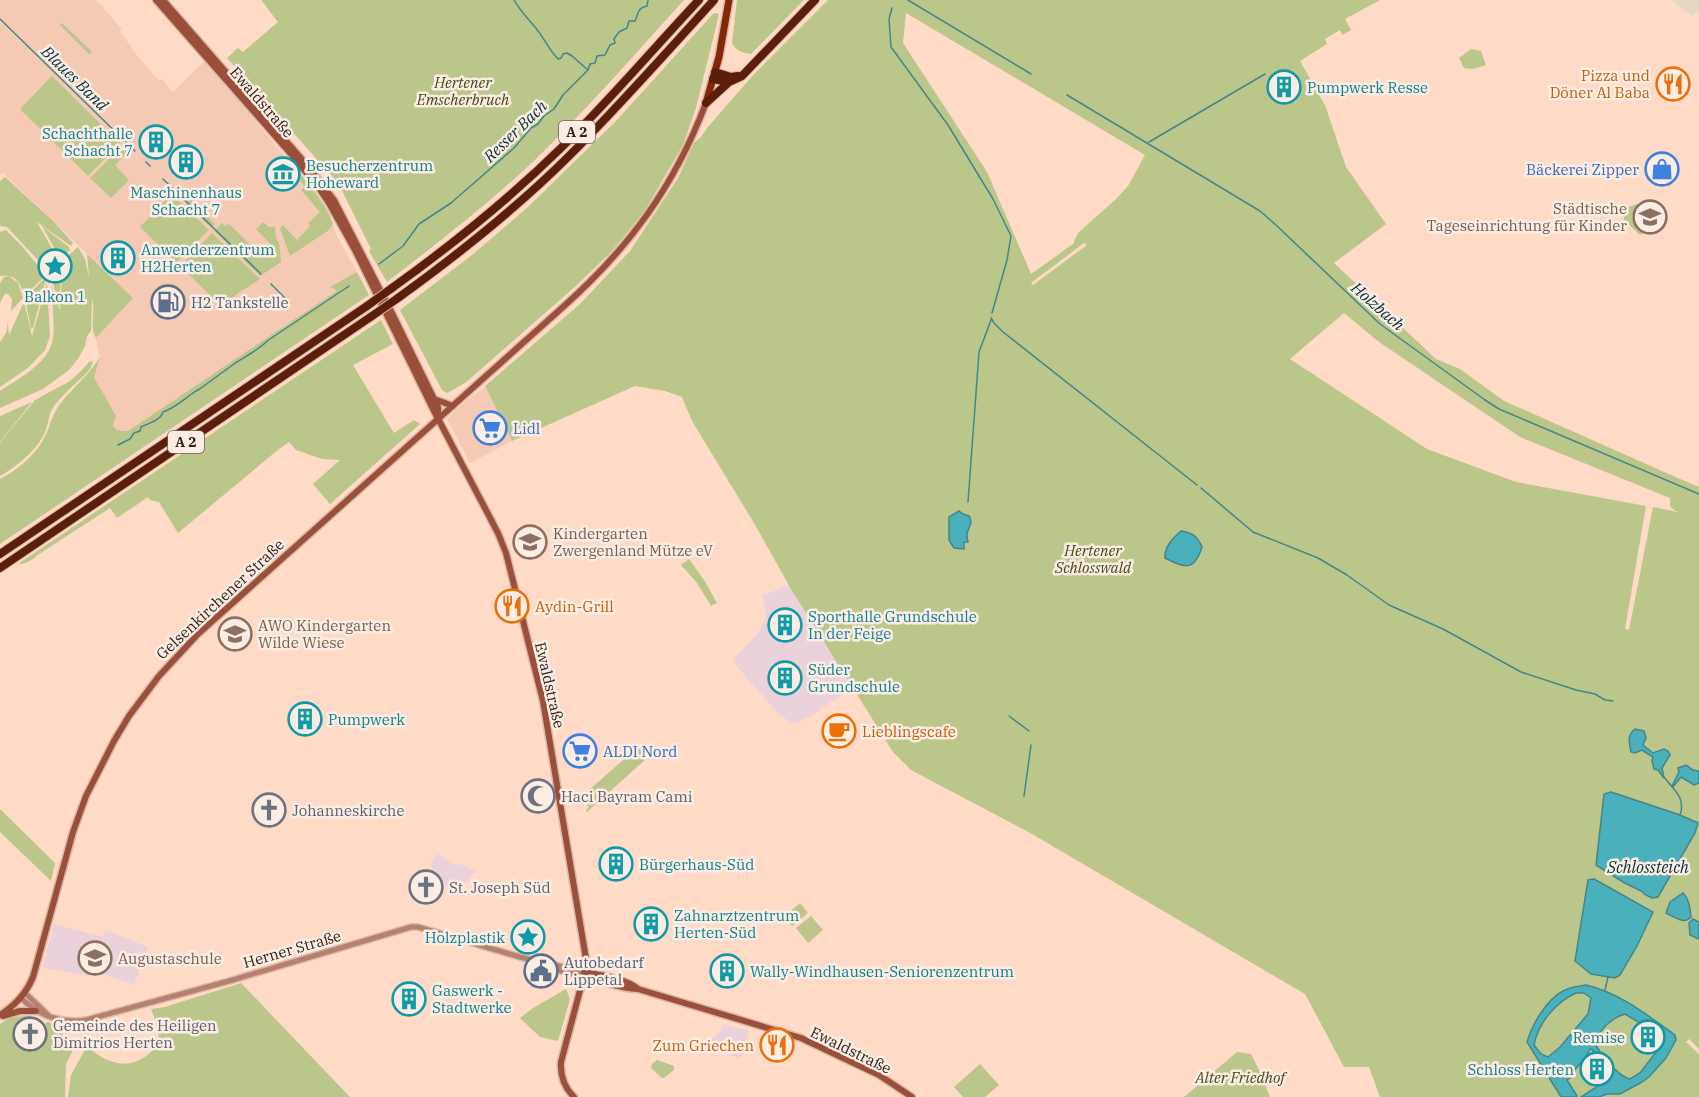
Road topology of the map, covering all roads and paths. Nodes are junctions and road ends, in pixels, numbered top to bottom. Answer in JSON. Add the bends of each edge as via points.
{"nodes":[{"id":1,"x":156,"y":0,"type":"edge"},
{"id":2,"x":163,"y":0,"type":"edge"},
{"id":3,"x":699,"y":0,"type":"edge"},
{"id":4,"x":714,"y":0,"type":"edge"},
{"id":5,"x":729,"y":0,"type":"edge"},
{"id":6,"x":815,"y":0,"type":"edge"},
{"id":7,"x":745,"y":73,"type":"junction"},
{"id":8,"x":714,"y":76,"type":"junction"},
{"id":9,"x":729,"y":82,"type":"junction"},
{"id":10,"x":706,"y":103,"type":"junction"},
{"id":11,"x":434,"y":399,"type":"junction"},
{"id":12,"x":453,"y":406,"type":"junction"},
{"id":13,"x":438,"y":419,"type":"junction"},
{"id":14,"x":0,"y":554,"type":"edge"},
{"id":15,"x":0,"y":568,"type":"edge"},
{"id":16,"x":583,"y":975,"type":"junction"},
{"id":17,"x":23,"y":996,"type":"junction"},
{"id":18,"x":36,"y":1011,"type":"junction"},
{"id":19,"x":0,"y":1016,"type":"edge"},
{"id":20,"x":49,"y":1016,"type":"junction"},
{"id":21,"x":574,"y":1097,"type":"edge"},
{"id":22,"x":912,"y":1097,"type":"edge"}],
"edges":[{"from":1,"to":13,"type":"main road","name":"Ewaldstraße","via":[[319,188]]},
{"from":2,"to":11,"type":"main road","name":"Ewaldstraße","via":[[334,200]]},
{"from":3,"to":14,"type":"highway","number":"A 2","bridge":true,"via":[[593,115],[531,177],[464,235],[367,306]]},
{"from":4,"to":15,"type":"highway","number":"A 2","bridge":true,"via":[[601,123],[538,186],[471,244],[372,316]]},
{"from":5,"to":8,"type":"main road","name":"Gelsenkirchener Straße"},
{"from":6,"to":7,"type":"highway"},
{"from":7,"to":8,"type":"highway"},
{"from":7,"to":9,"type":"highway"},
{"from":8,"to":9,"type":"highway"},
{"from":8,"to":10,"type":"main road","name":"Gelsenkirchener Straße"},
{"from":9,"to":10,"type":"highway"},
{"from":10,"to":12,"type":"main road","name":"Gelsenkirchener Straße","via":[[669,182],[634,234],[585,287]]},
{"from":11,"to":12,"type":"main road"},
{"from":11,"to":13,"type":"main road","name":"Ewaldstraße"},
{"from":12,"to":13,"type":"main road","name":"Gelsenkirchener Straße"},
{"from":13,"to":16,"type":"main road","name":"Ewaldstraße","via":[[506,553],[543,701],[584,938]]},
{"from":13,"to":17,"type":"main road","name":"Gelsenkirchener Straße","via":[[198,634],[140,699],[114,741],[79,813],[33,977]]},
{"from":16,"to":20,"type":"street","name":"Herner Straße","via":[[411,927],[86,1020],[67,1021]]},
{"from":16,"to":21,"type":"main road","via":[[561,1062],[564,1083]]},
{"from":16,"to":22,"type":"main road","name":"Ewaldstraße","via":[[626,983],[801,1038],[879,1075]]},
{"from":17,"to":18,"type":"street","name":"Herner Straße"},
{"from":17,"to":19,"type":"main road","name":"Herner Straße"},
{"from":17,"to":20,"type":"street"},
{"from":18,"to":19,"type":"main road","name":"Herner Straße"},
{"from":18,"to":20,"type":"street","name":"Herner Straße"}]}
